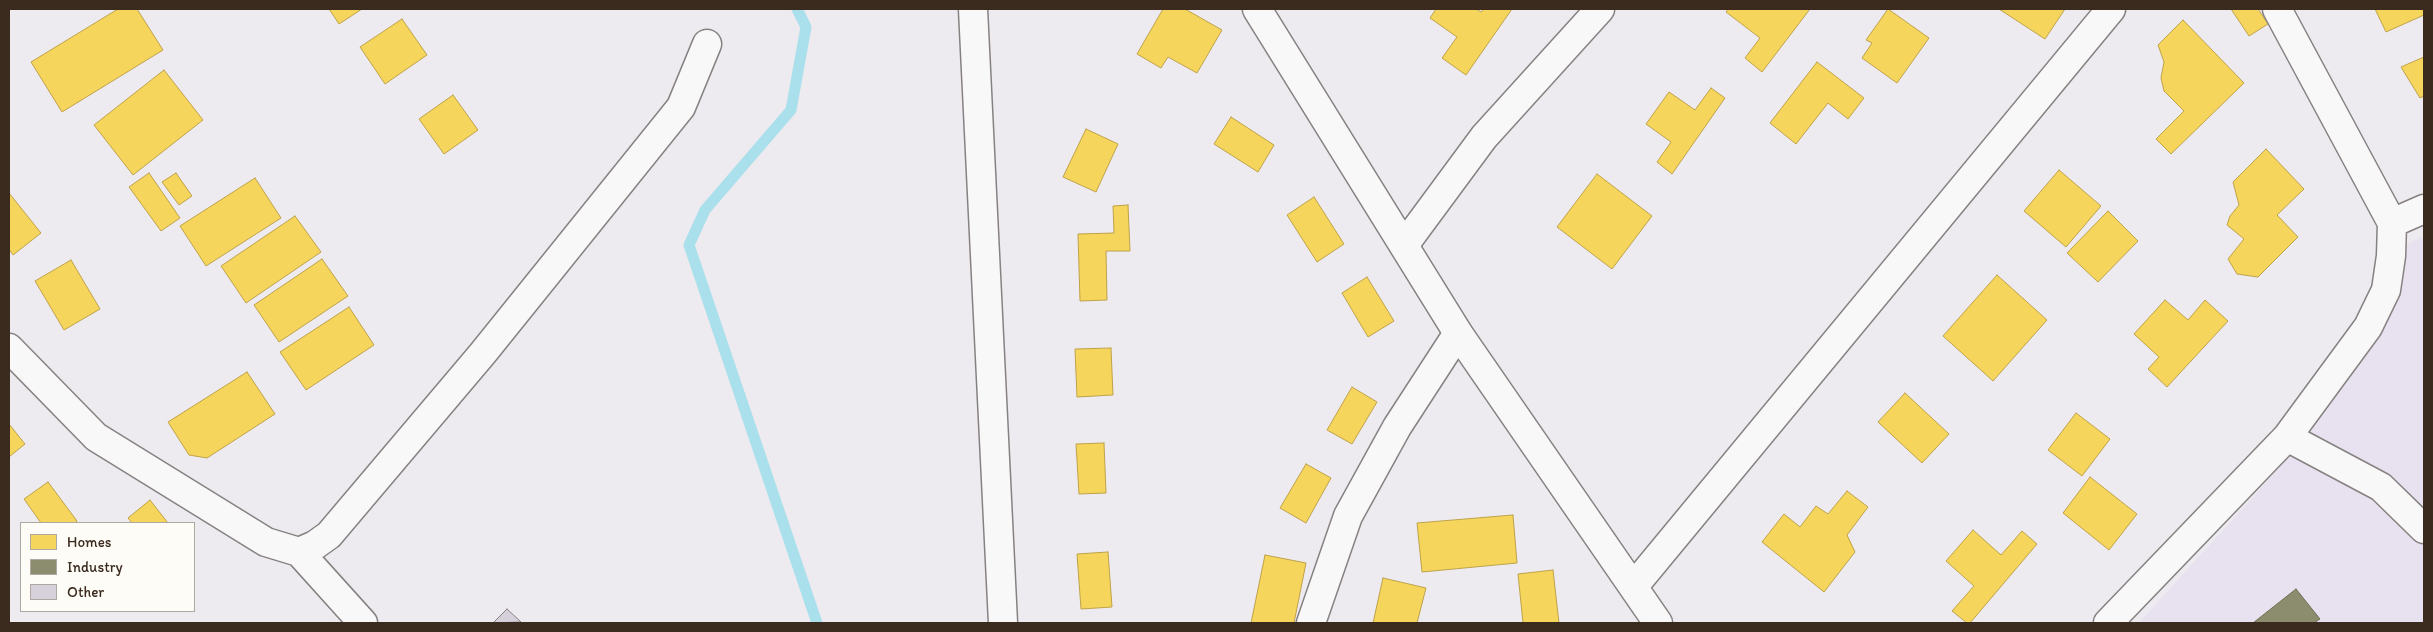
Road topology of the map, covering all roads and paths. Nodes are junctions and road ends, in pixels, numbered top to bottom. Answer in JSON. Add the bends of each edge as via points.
{"nodes":[{"id":1,"x":973,"y":9,"type":"edge"},
{"id":2,"x":1257,"y":9,"type":"edge"},
{"id":3,"x":1600,"y":9,"type":"edge"},
{"id":4,"x":2111,"y":9,"type":"edge"},
{"id":5,"x":2277,"y":9,"type":"edge"},
{"id":6,"x":707,"y":44,"type":"dead end"},
{"id":7,"x":2424,"y":209,"type":"edge"},
{"id":8,"x":2392,"y":223,"type":"junction"},
{"id":9,"x":1405,"y":244,"type":"junction"},
{"id":10,"x":1458,"y":333,"type":"junction"},
{"id":11,"x":9,"y":348,"type":"edge"},
{"id":12,"x":2287,"y":437,"type":"junction"},
{"id":13,"x":2424,"y":529,"type":"edge"},
{"id":14,"x":299,"y":552,"type":"junction"},
{"id":15,"x":1634,"y":586,"type":"junction"},
{"id":16,"x":357,"y":621,"type":"edge"},
{"id":17,"x":1003,"y":623,"type":"edge"},
{"id":18,"x":1311,"y":623,"type":"edge"},
{"id":19,"x":1658,"y":623,"type":"edge"},
{"id":20,"x":2108,"y":623,"type":"edge"}],
"edges":[{"from":1,"to":17,"type":"street"},
{"from":2,"to":9,"type":"street"},
{"from":3,"to":9,"type":"street","via":[[1484,137]]},
{"from":4,"to":15,"type":"street"},
{"from":5,"to":8,"type":"street"},
{"from":6,"to":14,"type":"street","via":[[681,107],[483,353],[329,534],[316,545]]},
{"from":7,"to":8,"type":"street"},
{"from":8,"to":12,"type":"street","via":[[2386,290],[2368,327]]},
{"from":9,"to":10,"type":"street"},
{"from":10,"to":15,"type":"street"},
{"from":10,"to":18,"type":"street","via":[[1397,427],[1348,516]]},
{"from":11,"to":14,"type":"street","via":[[96,438],[266,542]]},
{"from":12,"to":13,"type":"street","via":[[2381,487]]},
{"from":12,"to":20,"type":"street"},
{"from":14,"to":16,"type":"street"},
{"from":15,"to":19,"type":"street"}]}
